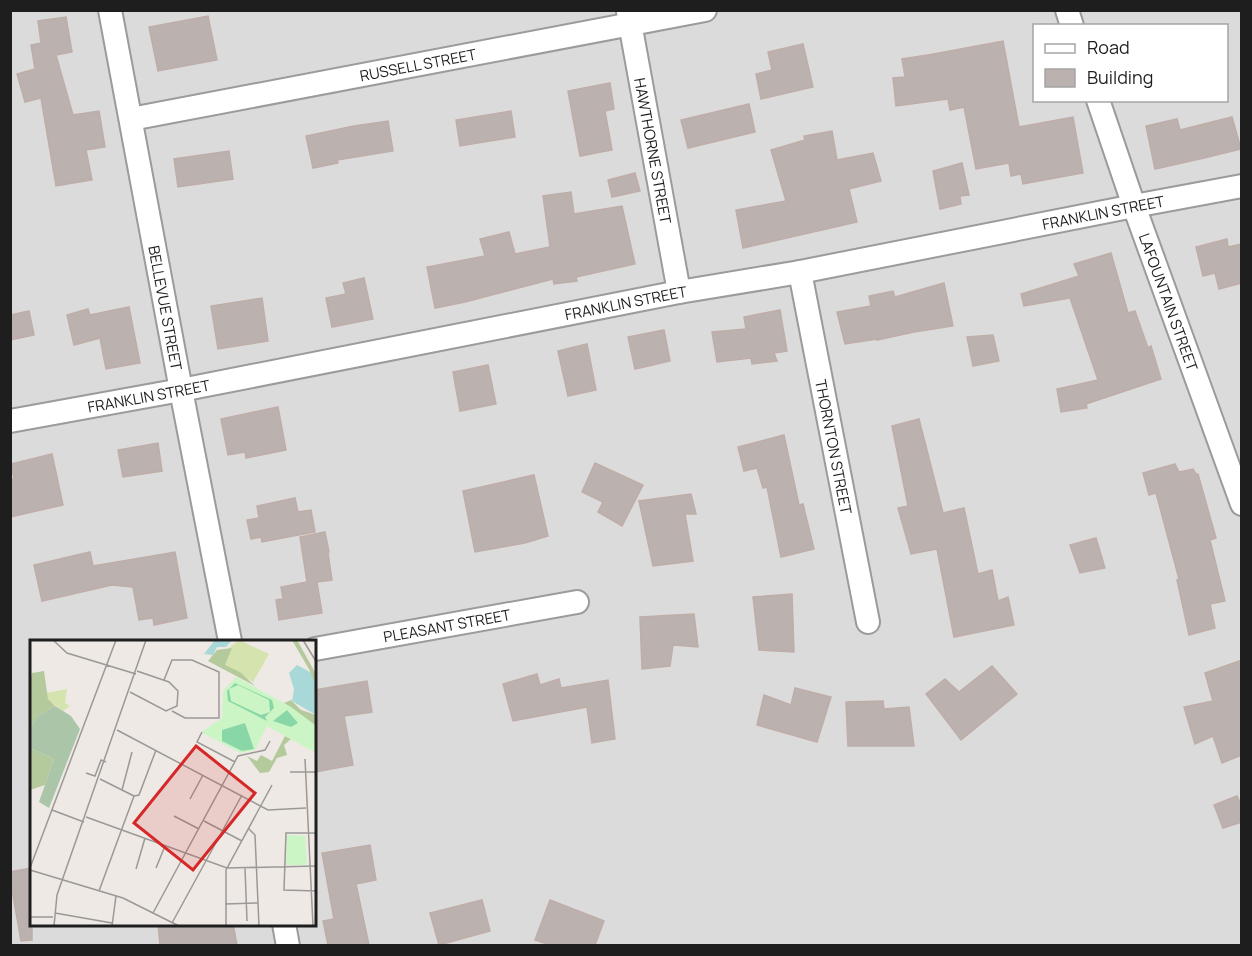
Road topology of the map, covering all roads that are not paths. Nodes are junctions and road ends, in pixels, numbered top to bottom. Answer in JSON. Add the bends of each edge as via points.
{"nodes":[{"id":1,"x":110,"y":10,"type":"edge"},
{"id":2,"x":705,"y":10,"type":"edge"},
{"id":3,"x":629,"y":18,"type":"edge"},
{"id":4,"x":1099,"y":102,"type":"edge"},
{"id":5,"x":131,"y":119,"type":"junction"},
{"id":6,"x":1242,"y":186,"type":"edge"},
{"id":7,"x":1134,"y":206,"type":"junction"},
{"id":8,"x":800,"y":272,"type":"junction"},
{"id":9,"x":679,"y":292,"type":"junction"},
{"id":10,"x":181,"y":390,"type":"junction"},
{"id":11,"x":10,"y":421,"type":"edge"},
{"id":12,"x":1236,"y":466,"type":"edge"},
{"id":13,"x":1242,"y":504,"type":"edge"},
{"id":14,"x":577,"y":602,"type":"dead end"},
{"id":15,"x":868,"y":622,"type":"dead end"},
{"id":16,"x":230,"y":640,"type":"edge"},
{"id":17,"x":316,"y":649,"type":"edge"},
{"id":18,"x":284,"y":926,"type":"edge"},
{"id":19,"x":288,"y":945,"type":"edge"}],
"edges":[{"from":1,"to":5,"type":"street","name":"BELLEVUE STREET"},
{"from":2,"to":3,"type":"street","name":"RUSSELL STREET"},
{"from":3,"to":5,"type":"street","name":"RUSSELL STREET"},
{"from":3,"to":9,"type":"street","name":"HAWTHORNE STREET"},
{"from":4,"to":7,"type":"street","name":"LAFOUNTAIN STREET"},
{"from":5,"to":10,"type":"street","name":"BELLEVUE STREET"},
{"from":6,"to":7,"type":"street","name":"FRANKLIN STREET"},
{"from":7,"to":8,"type":"street","name":"FRANKLIN STREET"},
{"from":7,"to":12,"type":"street","name":"LAFOUNTAIN STREET"},
{"from":8,"to":9,"type":"street","name":"FRANKLIN STREET"},
{"from":8,"to":15,"type":"street","name":"THORNTON STREET"},
{"from":9,"to":10,"type":"street","name":"FRANKLIN STREET"},
{"from":10,"to":11,"type":"street","name":"FRANKLIN STREET"},
{"from":10,"to":16,"type":"street","name":"BELLEVUE STREET"},
{"from":12,"to":13,"type":"street","name":"LAFOUNTAIN STREET"},
{"from":14,"to":17,"type":"street","name":"PLEASANT STREET"},
{"from":18,"to":19,"type":"street"}]}
